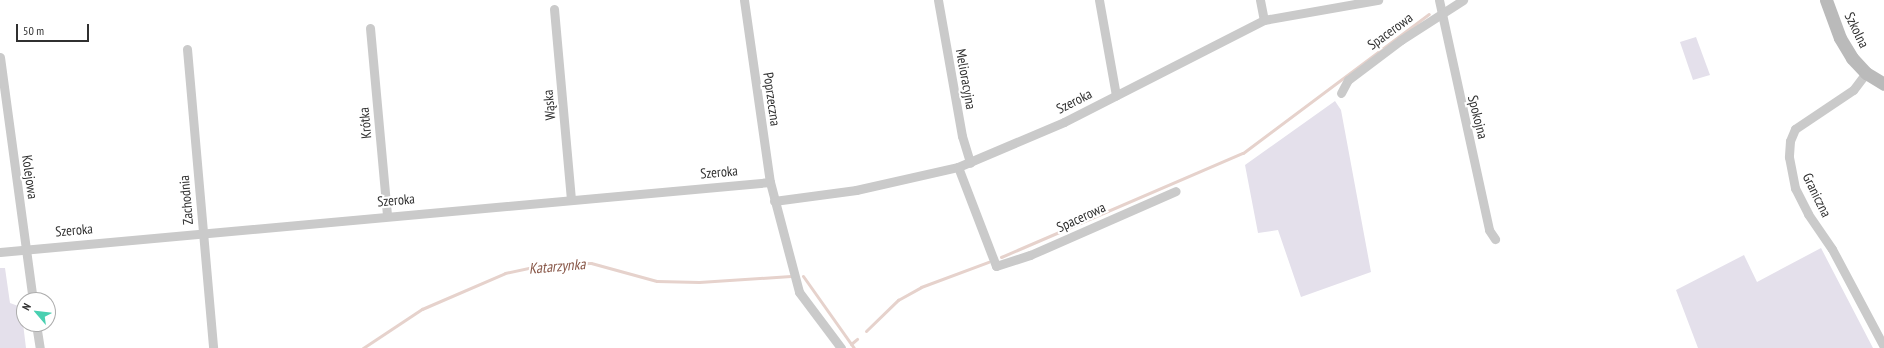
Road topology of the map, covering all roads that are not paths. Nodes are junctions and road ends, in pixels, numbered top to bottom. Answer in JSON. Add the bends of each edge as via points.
{"nodes":[{"id":1,"x":744,"y":0,"type":"edge"},
{"id":2,"x":938,"y":0,"type":"edge"},
{"id":3,"x":1099,"y":0,"type":"edge"},
{"id":4,"x":1260,"y":0,"type":"edge"},
{"id":5,"x":1378,"y":0,"type":"edge"},
{"id":6,"x":1439,"y":0,"type":"edge"},
{"id":7,"x":1463,"y":0,"type":"edge"},
{"id":8,"x":1826,"y":0,"type":"edge"},
{"id":9,"x":554,"y":9,"type":"dead end"},
{"id":10,"x":1442,"y":16,"type":"junction"},
{"id":11,"x":1264,"y":20,"type":"junction"},
{"id":12,"x":370,"y":28,"type":"dead end"},
{"id":13,"x":187,"y":49,"type":"dead end"},
{"id":14,"x":0,"y":57,"type":"edge"},
{"id":15,"x":1866,"y":73,"type":"junction"},
{"id":16,"x":1884,"y":84,"type":"edge"},
{"id":17,"x":1341,"y":93,"type":"dead end"},
{"id":18,"x":1116,"y":95,"type":"junction"},
{"id":19,"x":970,"y":163,"type":"junction"},
{"id":20,"x":958,"y":167,"type":"junction"},
{"id":21,"x":770,"y":182,"type":"junction"},
{"id":22,"x":1176,"y":191,"type":"dead end"},
{"id":23,"x":571,"y":199,"type":"junction"},
{"id":24,"x":774,"y":201,"type":"junction"},
{"id":25,"x":387,"y":215,"type":"junction"},
{"id":26,"x":202,"y":233,"type":"junction"},
{"id":27,"x":1495,"y":240,"type":"dead end"},
{"id":28,"x":26,"y":248,"type":"junction"},
{"id":29,"x":0,"y":252,"type":"edge"},
{"id":30,"x":32,"y":292,"type":"edge"},
{"id":31,"x":37,"y":332,"type":"edge"},
{"id":32,"x":1884,"y":347,"type":"edge"},
{"id":33,"x":40,"y":348,"type":"edge"},
{"id":34,"x":213,"y":348,"type":"edge"},
{"id":35,"x":841,"y":348,"type":"edge"}],
"edges":[{"from":1,"to":21,"type":"street","name":"Poprzeczna"},
{"from":2,"to":19,"type":"street","name":"Melioracyjna","via":[[962,136]]},
{"from":3,"to":18,"type":"street"},
{"from":4,"to":11,"type":"street"},
{"from":5,"to":11,"type":"street","name":"Szeroka"},
{"from":6,"to":10,"type":"street","name":"Spokojna"},
{"from":7,"to":10,"type":"street","name":"Spacerowa"},
{"from":8,"to":15,"type":"street","name":"Szkolna","via":[[1840,38]]},
{"from":9,"to":23,"type":"street","name":"Wąska"},
{"from":10,"to":17,"type":"street","name":"Spacerowa","via":[[1401,40],[1348,80]]},
{"from":10,"to":27,"type":"street","name":"Spokojna","via":[[1489,230]]},
{"from":11,"to":18,"type":"street","name":"Szeroka"},
{"from":12,"to":25,"type":"street","name":"Krótka"},
{"from":13,"to":26,"type":"street","name":"Zachodnia"},
{"from":14,"to":28,"type":"street","name":"Kolejowa"},
{"from":15,"to":16,"type":"street","name":"Szkolna"},
{"from":15,"to":32,"type":"street","name":"Graniczna","via":[[1853,90],[1795,129],[1790,141],[1789,157],[1795,188],[1808,214],[1832,249]]},
{"from":18,"to":19,"type":"street","name":"Szeroka","via":[[1050,129]]},
{"from":19,"to":20,"type":"street","name":"Szeroka"},
{"from":20,"to":22,"type":"street","name":"Spacerowa","via":[[996,266],[1030,255]]},
{"from":20,"to":24,"type":"street","name":"Szeroka","via":[[856,190]]},
{"from":21,"to":23,"type":"street","name":"Szeroka"},
{"from":21,"to":24,"type":"street","name":"Poprzeczna"},
{"from":23,"to":25,"type":"street","name":"Szeroka"},
{"from":24,"to":35,"type":"street","name":"Poprzeczna","via":[[796,270],[799,292]]},
{"from":25,"to":26,"type":"street","name":"Szeroka"},
{"from":26,"to":28,"type":"street","name":"Szeroka"},
{"from":26,"to":34,"type":"street","name":"Zachodnia"},
{"from":28,"to":29,"type":"street","name":"Szeroka"},
{"from":28,"to":30,"type":"street","name":"Kolejowa"},
{"from":31,"to":33,"type":"street"}]}
